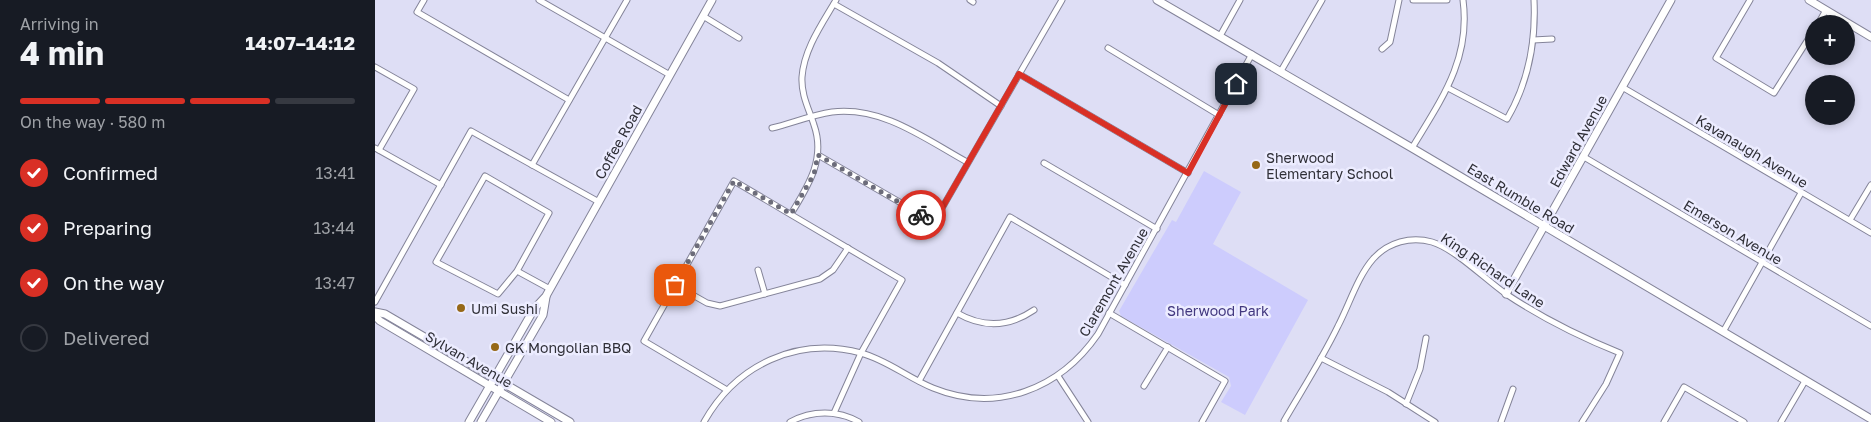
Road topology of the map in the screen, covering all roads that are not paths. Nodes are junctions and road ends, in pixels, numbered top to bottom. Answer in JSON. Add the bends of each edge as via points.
{"nodes":[{"id":1,"x":424,"y":0,"type":"edge"},
{"id":2,"x":539,"y":0,"type":"edge"},
{"id":3,"x":627,"y":0,"type":"edge"},
{"id":4,"x":712,"y":0,"type":"edge"},
{"id":5,"x":1062,"y":0,"type":"edge"},
{"id":6,"x":1157,"y":0,"type":"edge"},
{"id":7,"x":1240,"y":0,"type":"edge"},
{"id":8,"x":1322,"y":0,"type":"edge"},
{"id":9,"x":1399,"y":0,"type":"edge"},
{"id":10,"x":1413,"y":0,"type":"edge"},
{"id":11,"x":1447,"y":0,"type":"edge"},
{"id":12,"x":1463,"y":0,"type":"edge"},
{"id":13,"x":1534,"y":0,"type":"edge"},
{"id":14,"x":1671,"y":0,"type":"edge"},
{"id":15,"x":1750,"y":0,"type":"edge"},
{"id":16,"x":1812,"y":1,"type":"edge"},
{"id":17,"x":835,"y":2,"type":"edge"},
{"id":18,"x":1826,"y":10,"type":"junction"},
{"id":19,"x":1823,"y":15,"type":"edge"},
{"id":20,"x":703,"y":16,"type":"junction"},
{"id":21,"x":1220,"y":36,"type":"junction"},
{"id":22,"x":1871,"y":36,"type":"edge"},
{"id":23,"x":605,"y":38,"type":"junction"},
{"id":24,"x":739,"y":38,"type":"dead end"},
{"id":25,"x":1553,"y":39,"type":"dead end"},
{"id":26,"x":1533,"y":40,"type":"junction"},
{"id":27,"x":1805,"y":44,"type":"edge"},
{"id":28,"x":1108,"y":48,"type":"dead end"},
{"id":29,"x":1382,"y":50,"type":"dead end"},
{"id":30,"x":1252,"y":54,"type":"junction"},
{"id":31,"x":375,"y":67,"type":"edge"},
{"id":32,"x":1281,"y":71,"type":"junction"},
{"id":33,"x":1019,"y":74,"type":"junction"},
{"id":34,"x":670,"y":75,"type":"junction"},
{"id":35,"x":1622,"y":87,"type":"junction"},
{"id":36,"x":1448,"y":88,"type":"junction"},
{"id":37,"x":569,"y":100,"type":"junction"},
{"id":38,"x":1001,"y":106,"type":"junction"},
{"id":39,"x":1219,"y":115,"type":"junction"},
{"id":40,"x":811,"y":117,"type":"junction"},
{"id":41,"x":772,"y":128,"type":"dead end"},
{"id":42,"x":1412,"y":148,"type":"junction"},
{"id":43,"x":377,"y":149,"type":"edge"},
{"id":44,"x":818,"y":155,"type":"junction"},
{"id":45,"x":1584,"y":157,"type":"junction"},
{"id":46,"x":967,"y":162,"type":"junction"},
{"id":47,"x":1044,"y":163,"type":"dead end"},
{"id":48,"x":532,"y":165,"type":"junction"},
{"id":49,"x":1188,"y":173,"type":"junction"},
{"id":50,"x":441,"y":185,"type":"junction"},
{"id":51,"x":1871,"y":185,"type":"edge"},
{"id":52,"x":1801,"y":193,"type":"junction"},
{"id":53,"x":599,"y":202,"type":"junction"},
{"id":54,"x":791,"y":214,"type":"junction"},
{"id":55,"x":1850,"y":220,"type":"junction"},
{"id":56,"x":1545,"y":227,"type":"junction"},
{"id":57,"x":1157,"y":230,"type":"junction"},
{"id":58,"x":1871,"y":233,"type":"edge"},
{"id":59,"x":848,"y":248,"type":"junction"},
{"id":60,"x":1762,"y":262,"type":"junction"},
{"id":61,"x":758,"y":270,"type":"dead end"},
{"id":62,"x":517,"y":271,"type":"junction"},
{"id":63,"x":675,"y":285,"type":"junction"},
{"id":64,"x":1125,"y":286,"type":"junction"},
{"id":65,"x":550,"y":289,"type":"junction"},
{"id":66,"x":765,"y":294,"type":"junction"},
{"id":67,"x":1506,"y":294,"type":"junction"},
{"id":68,"x":546,"y":296,"type":"junction"},
{"id":69,"x":375,"y":302,"type":"edge"},
{"id":70,"x":1034,"y":310,"type":"dead end"},
{"id":71,"x":375,"y":312,"type":"edge"},
{"id":72,"x":957,"y":313,"type":"junction"},
{"id":73,"x":1109,"y":313,"type":"junction"},
{"id":74,"x":375,"y":316,"type":"edge"},
{"id":75,"x":1871,"y":326,"type":"edge"},
{"id":76,"x":1723,"y":332,"type":"junction"},
{"id":77,"x":1426,"y":338,"type":"dead end"},
{"id":78,"x":1168,"y":347,"type":"junction"},
{"id":79,"x":861,"y":353,"type":"junction"},
{"id":80,"x":1321,"y":358,"type":"junction"},
{"id":81,"x":1058,"y":376,"type":"junction"},
{"id":82,"x":495,"y":377,"type":"junction"},
{"id":83,"x":919,"y":381,"type":"junction"},
{"id":84,"x":1805,"y":381,"type":"junction"},
{"id":85,"x":505,"y":382,"type":"junction"},
{"id":86,"x":491,"y":385,"type":"junction"},
{"id":87,"x":1144,"y":386,"type":"dead end"},
{"id":88,"x":1513,"y":389,"type":"dead end"},
{"id":89,"x":727,"y":390,"type":"junction"},
{"id":90,"x":500,"y":391,"type":"junction"},
{"id":91,"x":1407,"y":404,"type":"junction"},
{"id":92,"x":834,"y":413,"type":"junction"},
{"id":93,"x":805,"y":415,"type":"junction"},
{"id":94,"x":1871,"y":419,"type":"edge"},
{"id":95,"x":469,"y":422,"type":"edge"},
{"id":96,"x":481,"y":422,"type":"edge"},
{"id":97,"x":551,"y":422,"type":"edge"},
{"id":98,"x":571,"y":422,"type":"edge"},
{"id":99,"x":704,"y":422,"type":"edge"},
{"id":100,"x":790,"y":422,"type":"edge"},
{"id":101,"x":807,"y":422,"type":"edge"},
{"id":102,"x":859,"y":422,"type":"edge"},
{"id":103,"x":1088,"y":422,"type":"edge"},
{"id":104,"x":1202,"y":422,"type":"edge"},
{"id":105,"x":1284,"y":422,"type":"edge"},
{"id":106,"x":1435,"y":422,"type":"edge"},
{"id":107,"x":1501,"y":422,"type":"edge"},
{"id":108,"x":1582,"y":422,"type":"edge"},
{"id":109,"x":1664,"y":422,"type":"edge"},
{"id":110,"x":1744,"y":422,"type":"edge"},
{"id":111,"x":1781,"y":422,"type":"edge"}],
"edges":[{"from":1,"to":37,"type":"street","via":[[417,12]]},
{"from":2,"to":23,"type":"street"},
{"from":3,"to":23,"type":"street"},
{"from":4,"to":20,"type":"street","name":"Coffee Road"},
{"from":5,"to":33,"type":"street"},
{"from":6,"to":21,"type":"street","name":"East Rumble Road"},
{"from":7,"to":21,"type":"street"},
{"from":8,"to":32,"type":"street"},
{"from":9,"to":29,"type":"street","via":[[1390,42]]},
{"from":10,"to":11,"type":"street"},
{"from":12,"to":36,"type":"street","via":[[1465,29]]},
{"from":13,"to":26,"type":"street"},
{"from":14,"to":35,"type":"street","name":"Edward Avenue"},
{"from":15,"to":27,"type":"street","via":[[1716,58],[1774,93]]},
{"from":16,"to":18,"type":"street"},
{"from":17,"to":38,"type":"street","via":[[938,62]]},
{"from":17,"to":40,"type":"street","via":[[810,46],[804,64],[802,87]]},
{"from":18,"to":19,"type":"street"},
{"from":18,"to":22,"type":"street"},
{"from":20,"to":24,"type":"street"},
{"from":20,"to":34,"type":"street","name":"Coffee Road"},
{"from":21,"to":30,"type":"street","name":"East Rumble Road"},
{"from":23,"to":34,"type":"street"},
{"from":23,"to":37,"type":"street"},
{"from":25,"to":26,"type":"street"},
{"from":26,"to":36,"type":"street","via":[[1525,78],[1507,119]]},
{"from":28,"to":39,"type":"street"},
{"from":30,"to":32,"type":"street","name":"East Rumble Road"},
{"from":30,"to":39,"type":"street","name":"Claremont Avenue"},
{"from":31,"to":43,"type":"street","via":[[414,89]]},
{"from":32,"to":42,"type":"street","name":"East Rumble Road"},
{"from":33,"to":38,"type":"street"},
{"from":33,"to":49,"type":"street"},
{"from":34,"to":53,"type":"street","name":"Coffee Road"},
{"from":35,"to":45,"type":"street","name":"Edward Avenue"},
{"from":35,"to":52,"type":"street","name":"Kavanaugh Avenue"},
{"from":36,"to":42,"type":"street"},
{"from":37,"to":48,"type":"street"},
{"from":38,"to":46,"type":"street"},
{"from":39,"to":49,"type":"street","name":"Claremont Avenue"},
{"from":40,"to":41,"type":"street"},
{"from":40,"to":44,"type":"street"},
{"from":40,"to":46,"type":"street","via":[[841,111],[879,116],[900,124]]},
{"from":42,"to":56,"type":"street","name":"East Rumble Road"},
{"from":43,"to":50,"type":"street"},
{"from":44,"to":46,"type":"street","via":[[934,222]]},
{"from":44,"to":54,"type":"street","via":[[814,174]]},
{"from":45,"to":56,"type":"street","name":"Edward Avenue"},
{"from":45,"to":60,"type":"street","name":"Emerson Avenue"},
{"from":47,"to":57,"type":"street"},
{"from":48,"to":50,"type":"street","via":[[471,131]]},
{"from":48,"to":53,"type":"street"},
{"from":49,"to":57,"type":"street","name":"Claremont Avenue"},
{"from":50,"to":69,"type":"street"},
{"from":51,"to":55,"type":"street"},
{"from":52,"to":55,"type":"street","name":"Kavanaugh Avenue"},
{"from":52,"to":60,"type":"street"},
{"from":53,"to":65,"type":"street","name":"Coffee Road"},
{"from":54,"to":59,"type":"street"},
{"from":54,"to":63,"type":"street","via":[[734,181]]},
{"from":55,"to":58,"type":"street","name":"Kavanaugh Avenue"},
{"from":56,"to":67,"type":"street","name":"Edward Avenue"},
{"from":56,"to":76,"type":"street","name":"East Rumble Road"},
{"from":57,"to":64,"type":"street","name":"Claremont Avenue"},
{"from":59,"to":66,"type":"street","via":[[827,275]]},
{"from":59,"to":79,"type":"street","via":[[902,280]]},
{"from":60,"to":75,"type":"street","name":"Emerson Avenue"},
{"from":60,"to":76,"type":"street"},
{"from":61,"to":66,"type":"street"},
{"from":62,"to":62,"type":"street","via":[[549,213],[485,176],[436,262],[497,294]]},
{"from":62,"to":65,"type":"street"},
{"from":63,"to":66,"type":"street","via":[[713,305],[727,305]]},
{"from":63,"to":89,"type":"street","via":[[644,341]]},
{"from":64,"to":72,"type":"street","via":[[1010,217]]},
{"from":64,"to":73,"type":"street","name":"Claremont Avenue"},
{"from":65,"to":68,"type":"street","name":"Coffee Road"},
{"from":67,"to":80,"type":"street","name":"King Richard Lane","via":[[1434,242],[1410,240],[1393,244],[1379,253],[1364,273]]},
{"from":67,"to":108,"type":"street","name":"King Richard Lane","via":[[1571,332],[1620,353],[1606,384]]},
{"from":68,"to":82,"type":"street","name":"Coffee Road","via":[[534,309]]},
{"from":68,"to":85,"type":"street","name":"Coffee Road","via":[[543,315]]},
{"from":70,"to":72,"type":"street","via":[[1016,320],[993,324],[976,322]]},
{"from":71,"to":82,"type":"street","name":"Sylvan Avenue","via":[[385,314]]},
{"from":72,"to":83,"type":"street"},
{"from":73,"to":78,"type":"street"},
{"from":73,"to":81,"type":"street","name":"Claremont Avenue","via":[[1090,345]]},
{"from":74,"to":86,"type":"street","name":"Sylvan Avenue"},
{"from":76,"to":84,"type":"street","name":"East Rumble Road"},
{"from":77,"to":91,"type":"street","via":[[1420,369]]},
{"from":78,"to":87,"type":"street"},
{"from":78,"to":104,"type":"street","via":[[1225,381]]},
{"from":79,"to":83,"type":"street","name":"Claremont Avenue"},
{"from":79,"to":89,"type":"street","name":"Claremont Avenue","via":[[817,349],[788,354],[751,370]]},
{"from":79,"to":92,"type":"street"},
{"from":80,"to":91,"type":"street"},
{"from":80,"to":105,"type":"street"},
{"from":81,"to":83,"type":"street","name":"Claremont Avenue","via":[[1034,388],[996,398],[943,392]]},
{"from":81,"to":103,"type":"street"},
{"from":82,"to":85,"type":"street","name":"Sylvan Avenue"},
{"from":82,"to":86,"type":"street","name":"Coffee Road"},
{"from":84,"to":94,"type":"street","name":"East Rumble Road"},
{"from":84,"to":111,"type":"street"},
{"from":85,"to":90,"type":"street","name":"Coffee Road"},
{"from":85,"to":98,"type":"street","name":"Sylvan Avenue"},
{"from":86,"to":90,"type":"street","name":"Sylvan Avenue"},
{"from":86,"to":95,"type":"street","name":"Coffee Road"},
{"from":88,"to":107,"type":"street"},
{"from":89,"to":99,"type":"street","name":"Claremont Avenue"},
{"from":90,"to":96,"type":"street","name":"Coffee Road"},
{"from":90,"to":97,"type":"street","name":"Sylvan Avenue"},
{"from":91,"to":106,"type":"street"},
{"from":92,"to":93,"type":"street"},
{"from":92,"to":102,"type":"street"},
{"from":93,"to":100,"type":"street"},
{"from":93,"to":101,"type":"street"},
{"from":109,"to":110,"type":"street","via":[[1684,387]]}]}
